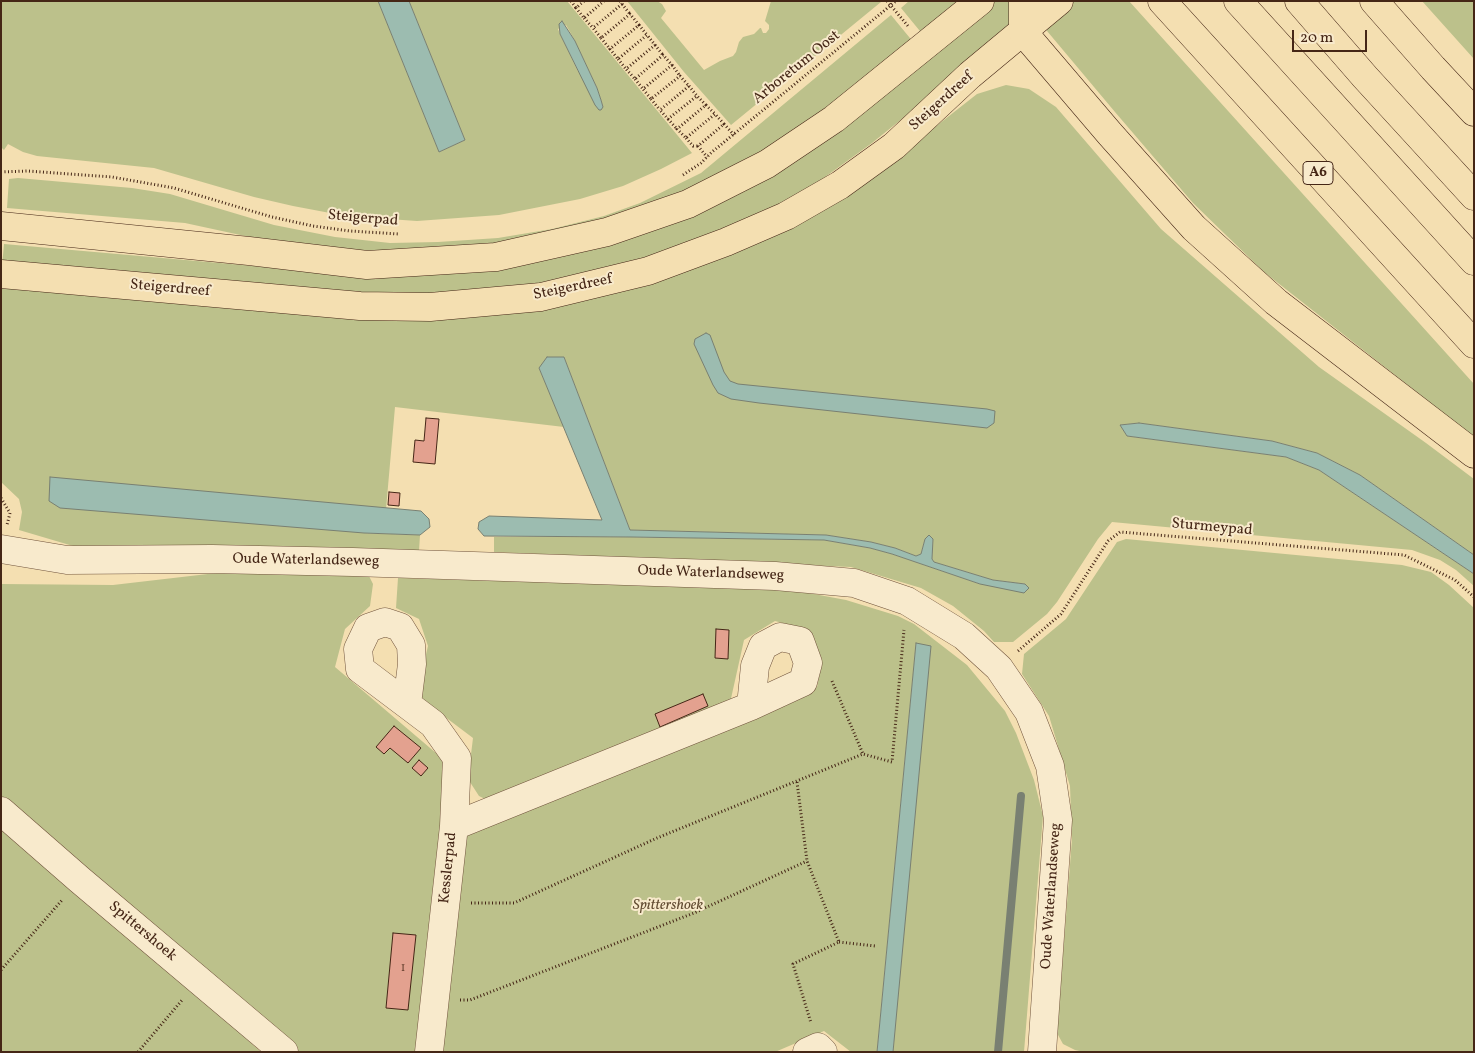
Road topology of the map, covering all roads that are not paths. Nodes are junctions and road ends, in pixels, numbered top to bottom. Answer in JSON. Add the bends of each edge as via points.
{"nodes":[{"id":1,"x":980,"y":1,"type":"edge"},
{"id":2,"x":1023,"y":1,"type":"edge"},
{"id":3,"x":1059,"y":1,"type":"edge"},
{"id":4,"x":1162,"y":1,"type":"edge"},
{"id":5,"x":1238,"y":1,"type":"edge"},
{"id":6,"x":1299,"y":1,"type":"edge"},
{"id":7,"x":1374,"y":1,"type":"edge"},
{"id":8,"x":1023,"y":32,"type":"junction"},
{"id":9,"x":1474,"y":112,"type":"edge"},
{"id":10,"x":1474,"y":196,"type":"edge"},
{"id":11,"x":1,"y":226,"type":"edge"},
{"id":12,"x":1474,"y":261,"type":"edge"},
{"id":13,"x":1,"y":274,"type":"edge"},
{"id":14,"x":1474,"y":344,"type":"edge"},
{"id":15,"x":1474,"y":454,"type":"edge"},
{"id":16,"x":1,"y":550,"type":"edge"},
{"id":17,"x":408,"y":704,"type":"dead end"},
{"id":18,"x":751,"y":706,"type":"junction"},
{"id":19,"x":1,"y":811,"type":"edge"},
{"id":20,"x":454,"y":826,"type":"junction"},
{"id":21,"x":284,"y":1052,"type":"edge"},
{"id":22,"x":428,"y":1052,"type":"edge"},
{"id":23,"x":1042,"y":1052,"type":"edge"}],
"edges":[{"from":1,"to":11,"type":"main road","via":[[834,119],[767,164],[688,204],[607,232],[496,257],[367,265]]},
{"from":2,"to":8,"type":"main road"},
{"from":3,"to":8,"type":"main road","name":"Steigerdreef"},
{"from":4,"to":14,"type":"main road","number":"A6"},
{"from":5,"to":12,"type":"main road"},
{"from":6,"to":10,"type":"main road"},
{"from":7,"to":9,"type":"main road"},
{"from":8,"to":13,"type":"main road","name":"Steigerdreef","via":[[970,75],[894,146],[840,185],[786,216],[648,271],[541,297],[430,307],[360,306]]},
{"from":8,"to":15,"type":"main road","via":[[1194,228],[1276,302]]},
{"from":16,"to":23,"type":"street","name":"Oude Waterlandseweg","via":[[67,560],[354,562],[775,576],[854,583],[907,601],[964,636],[999,668],[1029,712],[1050,766],[1058,820]]},
{"from":17,"to":20,"type":"street","name":"Kesslerpad","via":[[433,724],[457,758]]},
{"from":18,"to":18,"type":"street","via":[[755,666],[763,646],[780,637],[800,641],[808,664],[803,682]]},
{"from":18,"to":20,"type":"street"},
{"from":19,"to":21,"type":"street","name":"Spittershoek"},
{"from":20,"to":22,"type":"street","name":"Kesslerpad"}]}
